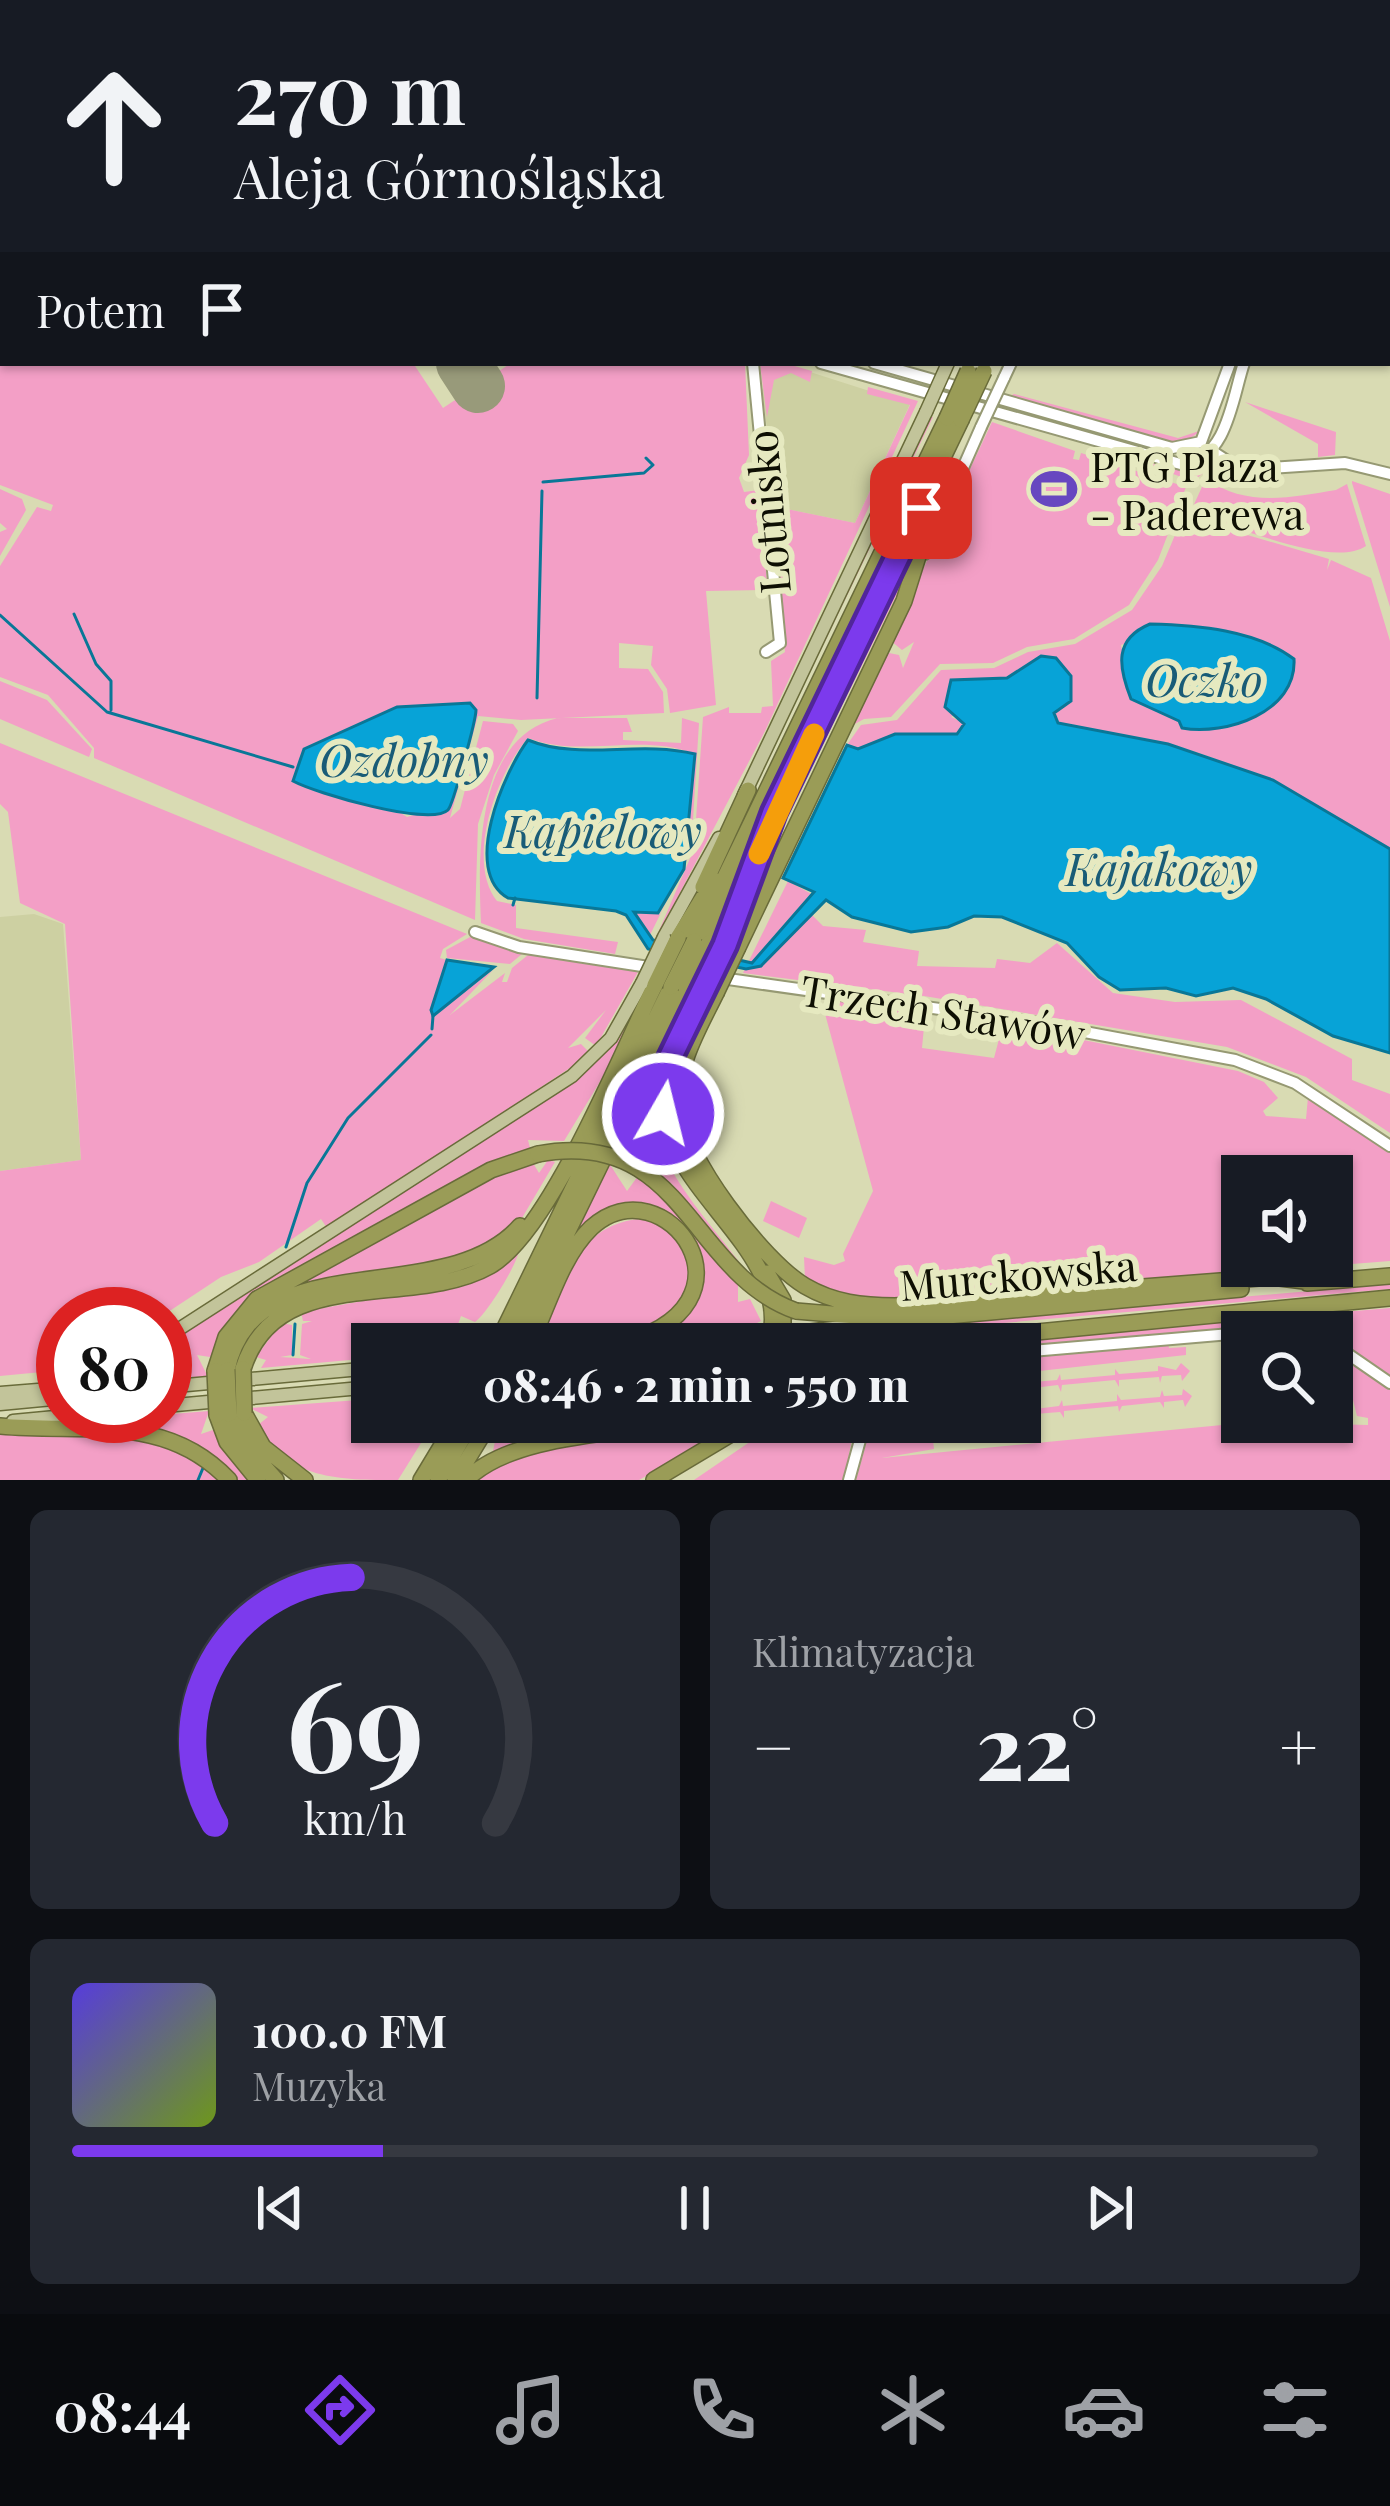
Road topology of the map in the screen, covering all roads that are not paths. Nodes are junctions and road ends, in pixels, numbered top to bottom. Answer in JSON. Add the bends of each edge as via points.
{"nodes":[{"id":1,"x":754,"y":366,"type":"edge"},
{"id":2,"x":831,"y":366,"type":"edge"},
{"id":3,"x":947,"y":366,"type":"edge"},
{"id":4,"x":1010,"y":366,"type":"edge"},
{"id":5,"x":1229,"y":366,"type":"edge"},
{"id":6,"x":1243,"y":366,"type":"edge"},
{"id":7,"x":978,"y":367,"type":"edge"},
{"id":8,"x":914,"y":368,"type":"edge"},
{"id":9,"x":907,"y":388,"type":"junction"},
{"id":10,"x":954,"y":419,"type":"junction"},
{"id":11,"x":1201,"y":442,"type":"junction"},
{"id":12,"x":1212,"y":452,"type":"junction"},
{"id":13,"x":1390,"y":474,"type":"edge"},
{"id":14,"x":904,"y":601,"type":"junction"},
{"id":15,"x":766,"y":652,"type":"dead end"},
{"id":16,"x":748,"y":790,"type":"joint"},
{"id":17,"x":770,"y":804,"type":"junction"},
{"id":18,"x":476,"y":932,"type":"dead end"},
{"id":19,"x":702,"y":942,"type":"junction"},
{"id":20,"x":679,"y":988,"type":"junction"},
{"id":21,"x":1390,"y":1146,"type":"edge"},
{"id":22,"x":745,"y":1250,"type":"junction"},
{"id":23,"x":1390,"y":1276,"type":"edge"},
{"id":24,"x":1353,"y":1279,"type":"edge"},
{"id":25,"x":1221,"y":1281,"type":"edge"},
{"id":26,"x":1258,"y":1287,"type":"edge"},
{"id":27,"x":1384,"y":1300,"type":"edge"},
{"id":28,"x":192,"y":1320,"type":"edge"},
{"id":29,"x":904,"y":1320,"type":"junction"},
{"id":30,"x":508,"y":1323,"type":"edge"},
{"id":31,"x":523,"y":1323,"type":"edge"},
{"id":32,"x":540,"y":1323,"type":"edge"},
{"id":33,"x":672,"y":1323,"type":"edge"},
{"id":34,"x":769,"y":1323,"type":"edge"},
{"id":35,"x":786,"y":1323,"type":"edge"},
{"id":36,"x":885,"y":1323,"type":"edge"},
{"id":37,"x":1041,"y":1329,"type":"edge"},
{"id":38,"x":1221,"y":1335,"type":"edge"},
{"id":39,"x":1041,"y":1350,"type":"edge"},
{"id":40,"x":1353,"y":1357,"type":"edge"},
{"id":41,"x":228,"y":1370,"type":"junction"},
{"id":42,"x":351,"y":1370,"type":"edge"},
{"id":43,"x":1390,"y":1383,"type":"edge"},
{"id":44,"x":192,"y":1385,"type":"edge"},
{"id":45,"x":351,"y":1389,"type":"edge"},
{"id":46,"x":36,"y":1390,"type":"edge"},
{"id":47,"x":0,"y":1393,"type":"edge"},
{"id":48,"x":36,"y":1401,"type":"edge"},
{"id":49,"x":0,"y":1404,"type":"edge"},
{"id":50,"x":192,"y":1404,"type":"edge"},
{"id":51,"x":230,"y":1414,"type":"junction"},
{"id":52,"x":36,"y":1420,"type":"edge"},
{"id":53,"x":0,"y":1424,"type":"edge"},
{"id":54,"x":443,"y":1443,"type":"edge"},
{"id":55,"x":460,"y":1443,"type":"edge"},
{"id":56,"x":477,"y":1443,"type":"edge"},
{"id":57,"x":560,"y":1443,"type":"edge"},
{"id":58,"x":716,"y":1443,"type":"edge"},
{"id":59,"x":859,"y":1443,"type":"edge"},
{"id":60,"x":229,"y":1480,"type":"edge"},
{"id":61,"x":258,"y":1480,"type":"edge"},
{"id":62,"x":276,"y":1480,"type":"edge"},
{"id":63,"x":305,"y":1480,"type":"edge"},
{"id":64,"x":421,"y":1480,"type":"edge"},
{"id":65,"x":438,"y":1480,"type":"edge"},
{"id":66,"x":455,"y":1480,"type":"edge"},
{"id":67,"x":466,"y":1480,"type":"edge"},
{"id":68,"x":654,"y":1480,"type":"edge"},
{"id":69,"x":849,"y":1480,"type":"edge"}],
"edges":[{"from":1,"to":15,"type":"street","name":"Lotnisko","via":[[780,643]]},
{"from":2,"to":9,"type":"street"},
{"from":3,"to":16,"type":"main road","bridge":true},
{"from":4,"to":14,"type":"street","bridge":true},
{"from":5,"to":11,"type":"street"},
{"from":6,"to":12,"type":"street"},
{"from":7,"to":10,"type":"highway","bridge":true},
{"from":8,"to":9,"type":"street"},
{"from":8,"to":11,"type":"street","via":[[1172,448]]},
{"from":9,"to":12,"type":"street","via":[[1178,464]]},
{"from":10,"to":14,"type":"highway"},
{"from":10,"to":17,"type":"highway"},
{"from":11,"to":12,"type":"street"},
{"from":12,"to":13,"type":"street","via":[[1241,470],[1346,463]]},
{"from":14,"to":19,"type":"highway","via":[[793,823]]},
{"from":16,"to":19,"type":"highway"},
{"from":17,"to":19,"type":"highway"},
{"from":17,"to":19,"type":"highway"},
{"from":18,"to":21,"type":"street","name":"Trzech Stawów","via":[[556,954],[1031,1022],[1235,1060],[1295,1083]]},
{"from":19,"to":20,"type":"highway","bridge":true},
{"from":19,"to":20,"type":"highway","bridge":true},
{"from":19,"to":20,"type":"highway","bridge":true},
{"from":20,"to":22,"type":"highway","via":[[665,1126],[677,1158]]},
{"from":20,"to":25,"type":"highway","via":[[682,1128],[757,1241],[809,1289],[848,1303],[896,1306]]},
{"from":20,"to":28,"type":"main road","via":[[572,1076]]},
{"from":20,"to":30,"type":"highway"},
{"from":20,"to":31,"type":"highway"},
{"from":20,"to":41,"type":"highway","via":[[550,1192],[509,1239],[476,1260],[276,1301],[247,1324]]},
{"from":22,"to":34,"type":"highway","via":[[767,1286]]},
{"from":22,"to":35,"type":"highway","via":[[779,1289]]},
{"from":23,"to":24,"type":"highway","name":"Murckowska"},
{"from":26,"to":29,"type":"highway","name":"Murckowska"},
{"from":27,"to":37,"type":"highway","name":"Murckowska"},
{"from":29,"to":36,"type":"main road","name":"Murckowska"},
{"from":29,"to":41,"type":"highway","bridge":true,"via":[[796,1311],[744,1281],[651,1176],[589,1152],[538,1154],[490,1171],[257,1299],[226,1336]]},
{"from":32,"to":33,"type":"highway","via":[[576,1247],[591,1228],[622,1213],[654,1214],[691,1244],[696,1285]]},
{"from":38,"to":39,"type":"street"},
{"from":40,"to":43,"type":"street"},
{"from":41,"to":51,"type":"highway","bridge":true},
{"from":41,"to":51,"type":"highway","bridge":true},
{"from":42,"to":44,"type":"main road"},
{"from":45,"to":50,"type":"main road"},
{"from":46,"to":47,"type":"main road"},
{"from":48,"to":49,"type":"main road"},
{"from":51,"to":61,"type":"highway","via":[[227,1442]]},
{"from":51,"to":62,"type":"highway"},
{"from":51,"to":63,"type":"highway"},
{"from":52,"to":53,"type":"main road"},
{"from":53,"to":60,"type":"highway","via":[[137,1430],[184,1444]]},
{"from":54,"to":64,"type":"highway"},
{"from":55,"to":65,"type":"highway"},
{"from":56,"to":66,"type":"highway"},
{"from":57,"to":67,"type":"highway","via":[[494,1459]]},
{"from":58,"to":68,"type":"highway"},
{"from":59,"to":69,"type":"street"}]}
